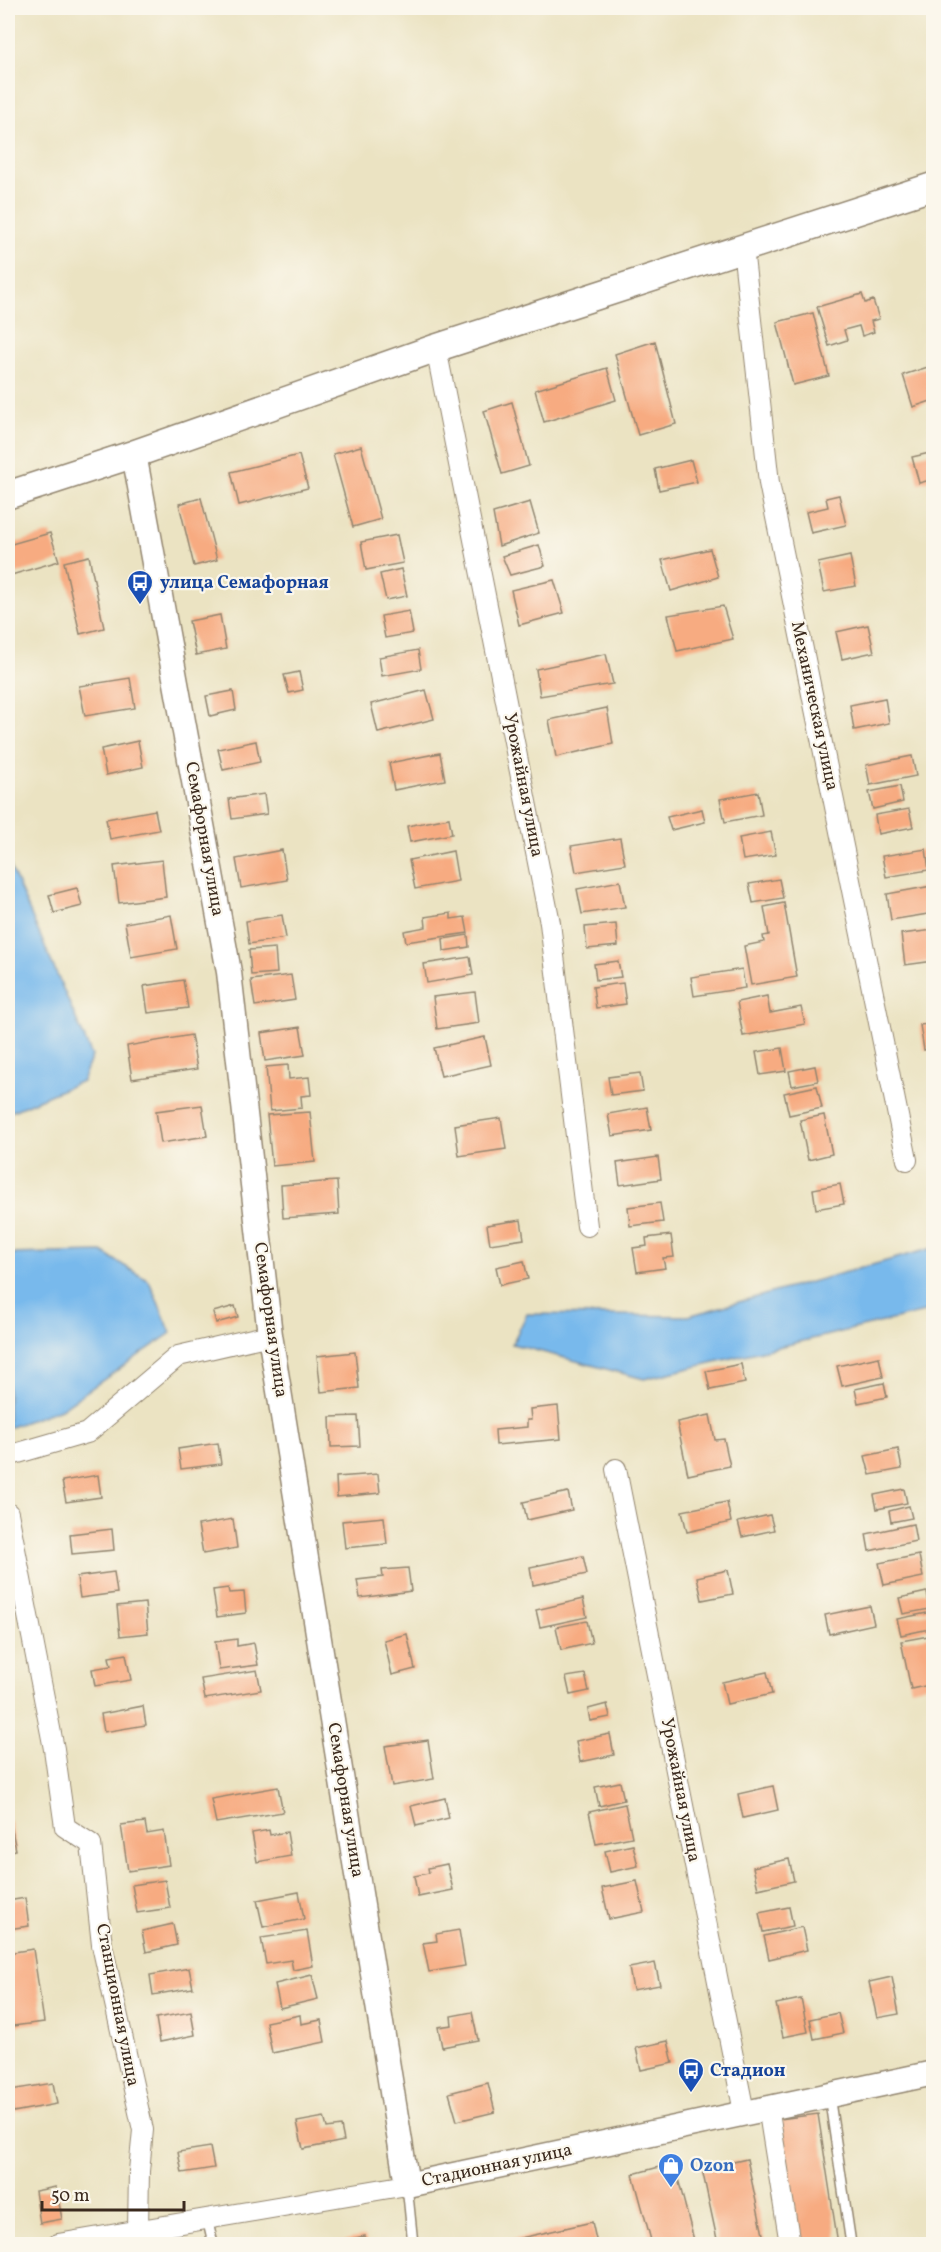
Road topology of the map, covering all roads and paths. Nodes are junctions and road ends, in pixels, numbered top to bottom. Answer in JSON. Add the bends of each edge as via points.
{"nodes":[{"id":1,"x":933,"y":186,"type":"edge"},
{"id":2,"x":744,"y":248,"type":"junction"},
{"id":3,"x":436,"y":348,"type":"junction"},
{"id":4,"x":134,"y":454,"type":"junction"},
{"id":5,"x":8,"y":495,"type":"edge"},
{"id":6,"x":907,"y":1160,"type":"dead end"},
{"id":7,"x":587,"y":1226,"type":"dead end"},
{"id":8,"x":270,"y":1335,"type":"junction"},
{"id":9,"x":8,"y":1456,"type":"edge"},
{"id":10,"x":616,"y":1469,"type":"dead end"},
{"id":11,"x":8,"y":1513,"type":"edge"},
{"id":12,"x":933,"y":2073,"type":"edge"},
{"id":13,"x":829,"y":2094,"type":"junction"},
{"id":14,"x":768,"y":2107,"type":"junction"},
{"id":15,"x":744,"y":2112,"type":"junction"},
{"id":16,"x":407,"y":2186,"type":"junction"},
{"id":17,"x":207,"y":2218,"type":"junction"},
{"id":18,"x":137,"y":2237,"type":"edge"},
{"id":19,"x":58,"y":2244,"type":"edge"},
{"id":20,"x":213,"y":2244,"type":"edge"},
{"id":21,"x":413,"y":2244,"type":"edge"},
{"id":22,"x":790,"y":2244,"type":"edge"},
{"id":23,"x":851,"y":2244,"type":"edge"}],
"edges":[{"from":1,"to":2,"type":"main road"},
{"from":2,"to":3,"type":"main road"},
{"from":2,"to":6,"type":"street","name":"Механическая улица","via":[[769,483]]},
{"from":3,"to":4,"type":"main road"},
{"from":3,"to":7,"type":"street","name":"Урожайная улица","via":[[550,923]]},
{"from":4,"to":5,"type":"main road"},
{"from":4,"to":8,"type":"street","name":"Семафорная улица","via":[[229,972]]},
{"from":8,"to":9,"type":"street","via":[[178,1356],[87,1433]]},
{"from":8,"to":16,"type":"street","name":"Семафорная улица"},
{"from":10,"to":15,"type":"street","name":"Урожайная улица"},
{"from":11,"to":18,"type":"street","name":"Станционная улица","via":[[54,1749],[65,1827],[92,1844],[102,1945],[143,2130]]},
{"from":12,"to":13,"type":"street","name":"Стадионная улица"},
{"from":13,"to":14,"type":"street","name":"Стадионная улица"},
{"from":13,"to":23,"type":"lane"},
{"from":14,"to":15,"type":"street","name":"Стадионная улица"},
{"from":14,"to":22,"type":"street"},
{"from":15,"to":16,"type":"street","name":"Стадионная улица"},
{"from":16,"to":17,"type":"street","name":"Стадионная улица"},
{"from":16,"to":21,"type":"lane"},
{"from":17,"to":18,"type":"street","name":"Стадионная улица"},
{"from":17,"to":20,"type":"lane"},
{"from":18,"to":19,"type":"street","name":"Стадионная улица"}]}
